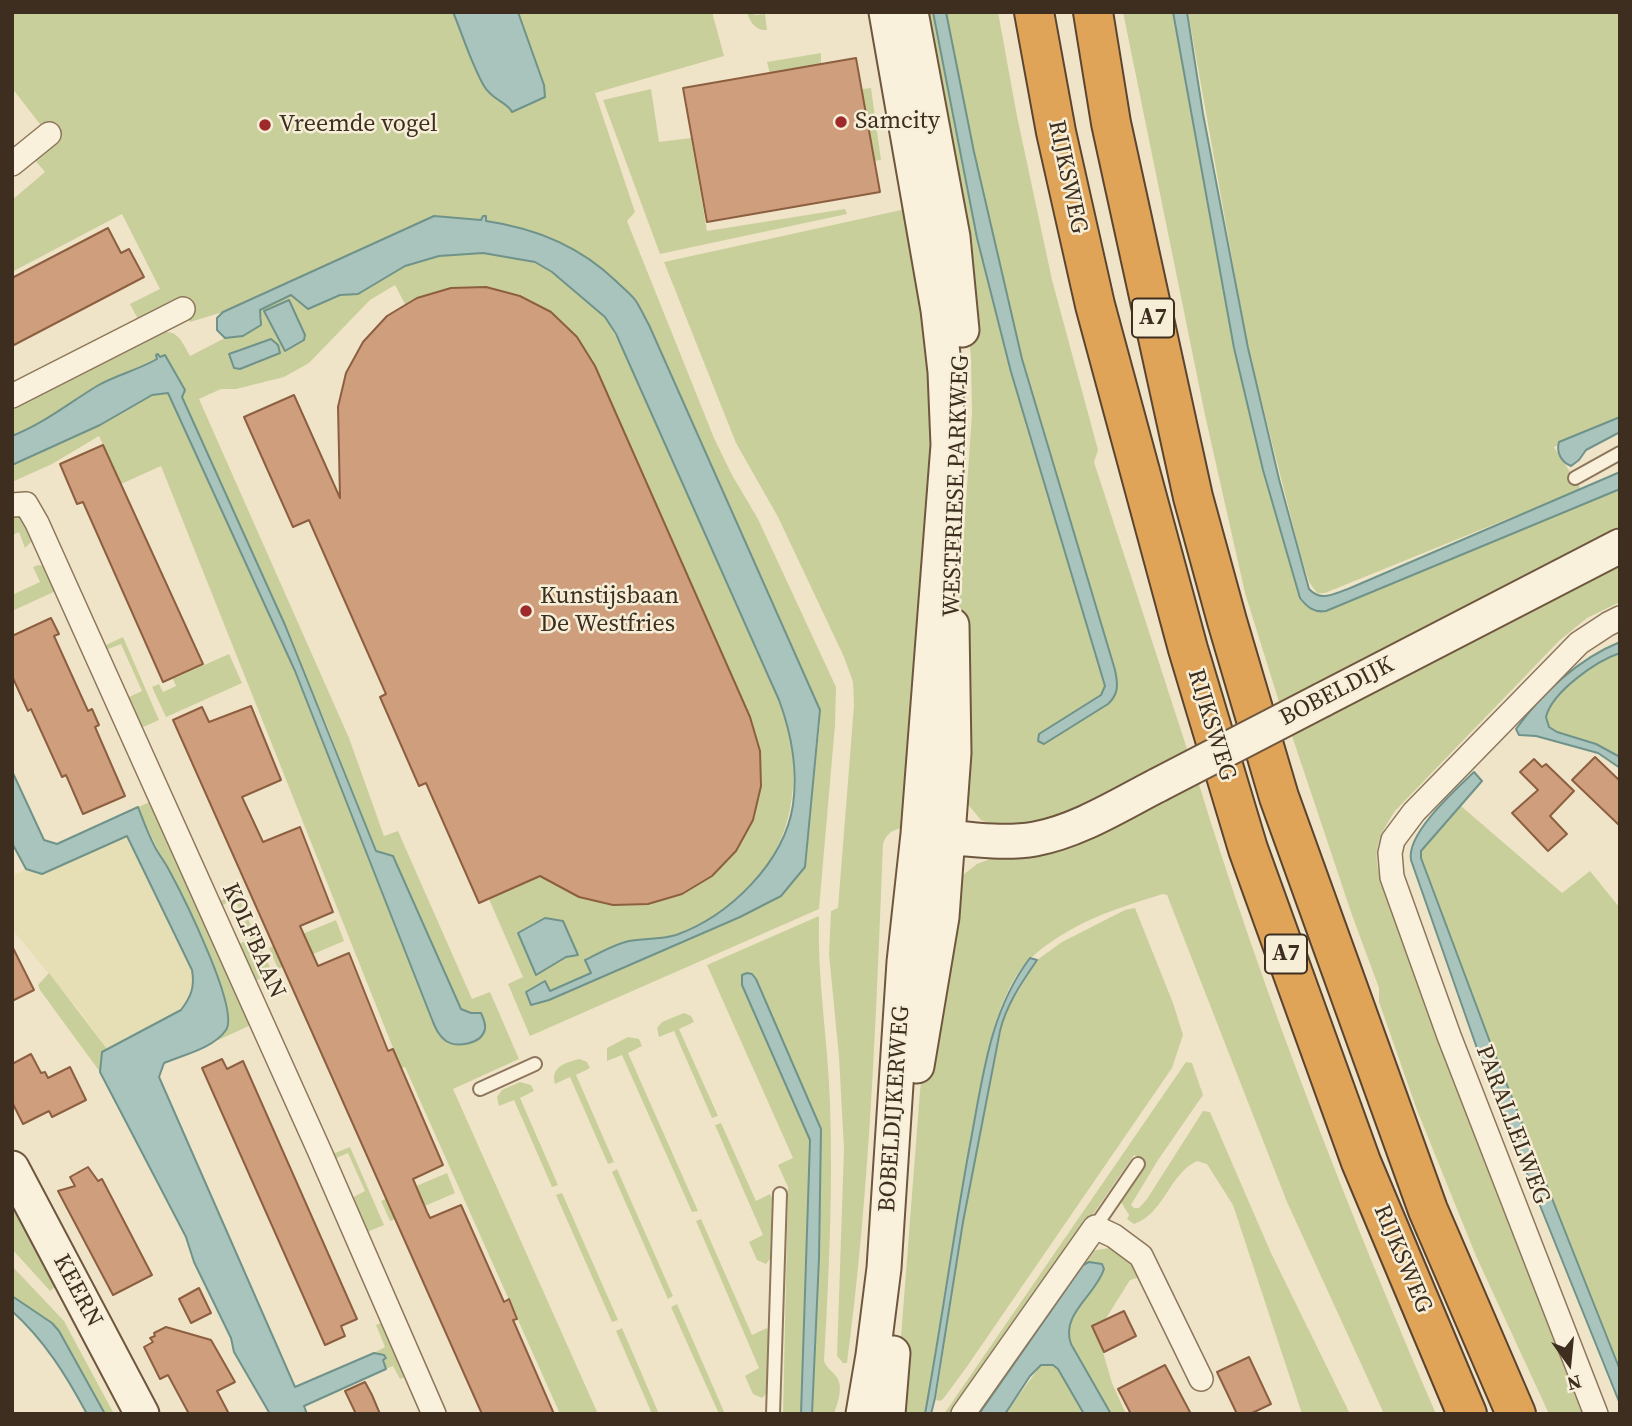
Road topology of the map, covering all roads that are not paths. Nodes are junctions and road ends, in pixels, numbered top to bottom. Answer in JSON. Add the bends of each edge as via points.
{"nodes":[{"id":1,"x":886,"y":12,"type":"edge"},
{"id":2,"x":911,"y":12,"type":"edge"},
{"id":3,"x":1034,"y":12,"type":"edge"},
{"id":4,"x":1093,"y":12,"type":"edge"},
{"id":5,"x":49,"y":134,"type":"dead end"},
{"id":6,"x":12,"y":164,"type":"edge"},
{"id":7,"x":183,"y":309,"type":"dead end"},
{"id":8,"x":12,"y":396,"type":"edge"},
{"id":9,"x":1620,"y":453,"type":"edge"},
{"id":10,"x":1575,"y":478,"type":"dead end"},
{"id":11,"x":12,"y":505,"type":"edge"},
{"id":12,"x":1620,"y":546,"type":"edge"},
{"id":13,"x":1620,"y":618,"type":"edge"},
{"id":14,"x":933,"y":836,"type":"junction"},
{"id":15,"x":534,"y":1064,"type":"dead end"},
{"id":16,"x":480,"y":1088,"type":"dead end"},
{"id":17,"x":1138,"y":1164,"type":"dead end"},
{"id":18,"x":12,"y":1168,"type":"edge"},
{"id":19,"x":780,"y":1194,"type":"dead end"},
{"id":20,"x":1095,"y":1227,"type":"junction"},
{"id":21,"x":1200,"y":1379,"type":"dead end"},
{"id":22,"x":142,"y":1414,"type":"edge"},
{"id":23,"x":434,"y":1414,"type":"edge"},
{"id":24,"x":773,"y":1414,"type":"edge"},
{"id":25,"x":863,"y":1414,"type":"edge"},
{"id":26,"x":888,"y":1414,"type":"edge"},
{"id":27,"x":963,"y":1414,"type":"edge"},
{"id":28,"x":1467,"y":1414,"type":"edge"},
{"id":29,"x":1516,"y":1414,"type":"edge"},
{"id":30,"x":1596,"y":1414,"type":"edge"}],
"edges":[{"from":1,"to":14,"type":"street","name":"WESTFRIESE PARKWEG","via":[[928,244],[946,396]]},
{"from":2,"to":14,"type":"street","name":"WESTFRIESE PARKWEG","via":[[953,237],[963,360],[962,488],[952,604],[954,753]]},
{"from":3,"to":28,"type":"highway","name":"RIJKSWEG","number":"A7","via":[[1095,305],[1188,649],[1248,849],[1362,1162]]},
{"from":4,"to":29,"type":"highway","name":"RIJKSWEG","number":"A7","via":[[1111,123],[1193,497],[1279,797],[1424,1198]]},
{"from":5,"to":6,"type":"street"},
{"from":7,"to":8,"type":"street"},
{"from":9,"to":10,"type":"lane"},
{"from":11,"to":23,"type":"street","name":"KOLFBAAN","via":[[26,504],[37,523]]},
{"from":12,"to":14,"type":"street","name":"BOBELDIJK","bridge":true,"via":[[1078,825],[1053,835],[1013,841]]},
{"from":13,"to":30,"type":"street","name":"PARALLELWEG","via":[[1579,643],[1542,679],[1414,812],[1393,840],[1390,853],[1392,877],[1445,1023]]},
{"from":14,"to":25,"type":"street","name":"BOBELDIJKERWEG","via":[[904,962],[884,1268]]},
{"from":14,"to":26,"type":"street","name":"BOBELDIJKERWEG","via":[[942,917],[918,1055]]},
{"from":15,"to":16,"type":"lane"},
{"from":17,"to":20,"type":"lane"},
{"from":18,"to":22,"type":"street","name":"KEERN"},
{"from":19,"to":24,"type":"lane"},
{"from":20,"to":21,"type":"street","via":[[1141,1255]]},
{"from":20,"to":27,"type":"street"}]}
